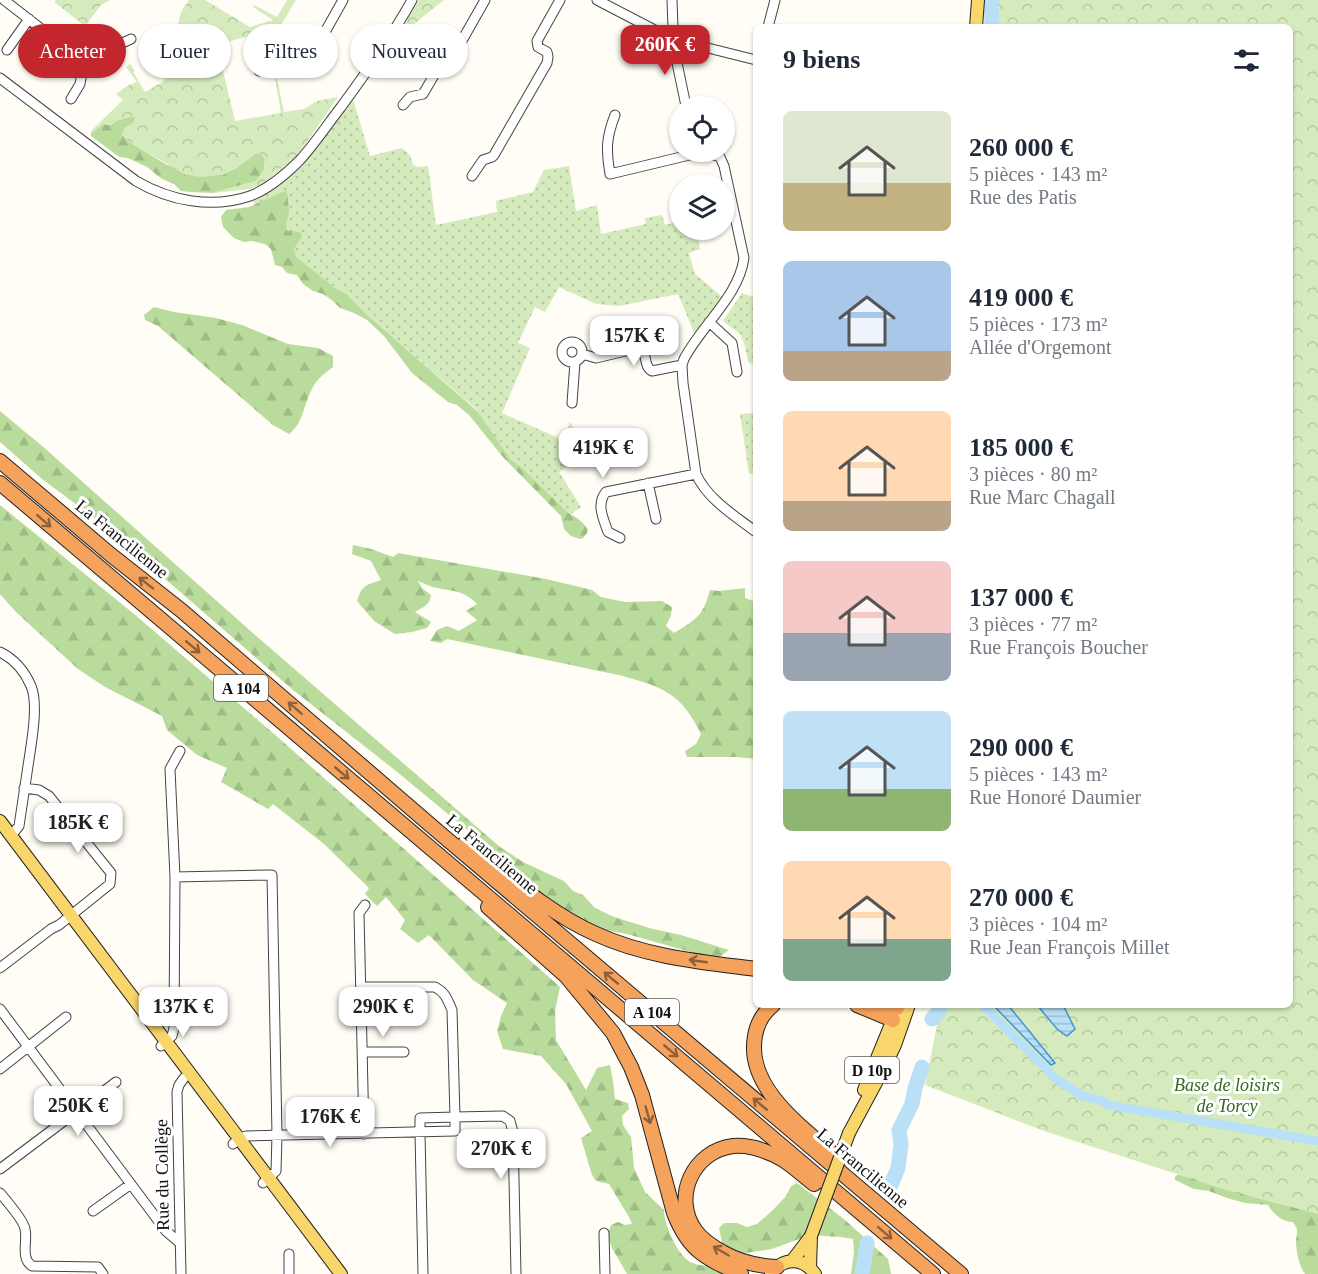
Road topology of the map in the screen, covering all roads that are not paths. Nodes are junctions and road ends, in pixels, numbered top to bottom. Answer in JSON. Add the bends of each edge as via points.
{"nodes":[{"id":1,"x":4,"y":0,"type":"edge"},
{"id":2,"x":343,"y":0,"type":"edge"},
{"id":3,"x":412,"y":0,"type":"edge"},
{"id":4,"x":485,"y":0,"type":"edge"},
{"id":5,"x":560,"y":0,"type":"edge"},
{"id":6,"x":597,"y":0,"type":"edge"},
{"id":7,"x":672,"y":0,"type":"edge"},
{"id":8,"x":775,"y":0,"type":"edge"},
{"id":9,"x":978,"y":0,"type":"edge"},
{"id":10,"x":30,"y":19,"type":"junction"},
{"id":11,"x":36,"y":24,"type":"edge"},
{"id":12,"x":330,"y":24,"type":"edge"},
{"id":13,"x":769,"y":24,"type":"edge"},
{"id":14,"x":976,"y":24,"type":"edge"},
{"id":15,"x":131,"y":39,"type":"dead end"},
{"id":16,"x":672,"y":39,"type":"junction"},
{"id":17,"x":126,"y":41,"type":"edge"},
{"id":18,"x":7,"y":50,"type":"dead end"},
{"id":19,"x":753,"y":59,"type":"edge"},
{"id":20,"x":0,"y":78,"type":"edge"},
{"id":21,"x":81,"y":78,"type":"edge"},
{"id":22,"x":684,"y":96,"type":"edge"},
{"id":23,"x":71,"y":99,"type":"dead end"},
{"id":24,"x":403,"y":105,"type":"dead end"},
{"id":25,"x":615,"y":115,"type":"dead end"},
{"id":26,"x":669,"y":160,"type":"edge"},
{"id":27,"x":722,"y":162,"type":"edge"},
{"id":28,"x":472,"y":176,"type":"dead end"},
{"id":29,"x":710,"y":322,"type":"junction"},
{"id":30,"x":682,"y":365,"type":"junction"},
{"id":31,"x":737,"y":372,"type":"dead end"},
{"id":32,"x":572,"y":403,"type":"dead end"},
{"id":33,"x":0,"y":461,"type":"edge"},
{"id":34,"x":696,"y":474,"type":"junction"},
{"id":35,"x":0,"y":483,"type":"edge"},
{"id":36,"x":648,"y":483,"type":"junction"},
{"id":37,"x":656,"y":519,"type":"dead end"},
{"id":38,"x":753,"y":530,"type":"edge"},
{"id":39,"x":620,"y":538,"type":"dead end"},
{"id":40,"x":0,"y":652,"type":"edge"},
{"id":41,"x":180,"y":751,"type":"dead end"},
{"id":42,"x":24,"y":788,"type":"junction"},
{"id":43,"x":0,"y":821,"type":"edge"},
{"id":44,"x":435,"y":829,"type":"junction"},
{"id":45,"x":6,"y":835,"type":"edge"},
{"id":46,"x":175,"y":877,"type":"junction"},
{"id":47,"x":483,"y":891,"type":"junction"},
{"id":48,"x":365,"y":905,"type":"dead end"},
{"id":49,"x":68,"y":917,"type":"junction"},
{"id":50,"x":0,"y":968,"type":"edge"},
{"id":51,"x":753,"y":969,"type":"edge"},
{"id":52,"x":361,"y":987,"type":"junction"},
{"id":53,"x":770,"y":1008,"type":"edge"},
{"id":54,"x":873,"y":1008,"type":"edge"},
{"id":55,"x":0,"y":1009,"type":"edge"},
{"id":56,"x":899,"y":1013,"type":"edge"},
{"id":57,"x":66,"y":1017,"type":"dead end"},
{"id":58,"x":164,"y":1043,"type":"junction"},
{"id":59,"x":28,"y":1047,"type":"junction"},
{"id":60,"x":362,"y":1052,"type":"junction"},
{"id":61,"x":404,"y":1052,"type":"dead end"},
{"id":62,"x":0,"y":1069,"type":"edge"},
{"id":63,"x":184,"y":1078,"type":"junction"},
{"id":64,"x":116,"y":1082,"type":"dead end"},
{"id":65,"x":77,"y":1113,"type":"junction"},
{"id":66,"x":455,"y":1117,"type":"junction"},
{"id":67,"x":420,"y":1133,"type":"junction"},
{"id":68,"x":364,"y":1134,"type":"junction"},
{"id":69,"x":277,"y":1135,"type":"junction"},
{"id":70,"x":236,"y":1141,"type":"junction"},
{"id":71,"x":0,"y":1169,"type":"edge"},
{"id":72,"x":267,"y":1180,"type":"junction"},
{"id":73,"x":131,"y":1184,"type":"junction"},
{"id":74,"x":0,"y":1193,"type":"edge"},
{"id":75,"x":841,"y":1195,"type":"junction"},
{"id":76,"x":868,"y":1196,"type":"junction"},
{"id":77,"x":93,"y":1211,"type":"dead end"},
{"id":78,"x":604,"y":1233,"type":"dead end"},
{"id":79,"x":811,"y":1236,"type":"junction"},
{"id":80,"x":180,"y":1243,"type":"junction"},
{"id":81,"x":289,"y":1254,"type":"dead end"},
{"id":82,"x":792,"y":1261,"type":"junction"},
{"id":83,"x":774,"y":1270,"type":"edge"},
{"id":84,"x":812,"y":1271,"type":"edge"},
{"id":85,"x":103,"y":1274,"type":"edge"},
{"id":86,"x":181,"y":1274,"type":"edge"},
{"id":87,"x":289,"y":1274,"type":"edge"},
{"id":88,"x":333,"y":1274,"type":"edge"},
{"id":89,"x":341,"y":1274,"type":"edge"},
{"id":90,"x":423,"y":1274,"type":"edge"},
{"id":91,"x":516,"y":1274,"type":"edge"},
{"id":92,"x":605,"y":1274,"type":"edge"},
{"id":93,"x":741,"y":1274,"type":"edge"},
{"id":94,"x":933,"y":1274,"type":"edge"},
{"id":95,"x":961,"y":1274,"type":"edge"}],
"edges":[{"from":1,"to":10,"type":"street"},
{"from":2,"to":12,"type":"street"},
{"from":3,"to":20,"type":"street","via":[[364,75],[298,162],[251,196],[230,200],[189,201],[152,190]]},
{"from":4,"to":24,"type":"street","via":[[460,44],[450,48],[423,94],[410,97]]},
{"from":5,"to":28,"type":"street","via":[[537,41],[538,47],[547,52],[547,63],[494,155],[483,160]]},
{"from":6,"to":16,"type":"street"},
{"from":7,"to":16,"type":"street"},
{"from":8,"to":13,"type":"street"},
{"from":9,"to":14,"type":"main road"},
{"from":10,"to":11,"type":"street"},
{"from":10,"to":18,"type":"street"},
{"from":15,"to":17,"type":"street"},
{"from":16,"to":19,"type":"street"},
{"from":16,"to":22,"type":"street"},
{"from":21,"to":23,"type":"street"},
{"from":25,"to":26,"type":"street","via":[[609,132],[610,174]]},
{"from":27,"to":29,"type":"street","via":[[744,258],[736,281]]},
{"from":29,"to":30,"type":"street"},
{"from":29,"to":31,"type":"street","via":[[732,343]]},
{"from":30,"to":32,"type":"street","via":[[652,371],[644,352],[638,348],[578,358]]},
{"from":30,"to":34,"type":"street"},
{"from":44,"to":33,"type":"highway","name":"La Francilienne","number":"A 104","one_way":true,"via":[[182,611]]},
{"from":34,"to":36,"type":"street"},
{"from":34,"to":38,"type":"street","via":[[712,497]]},
{"from":35,"to":47,"type":"highway","name":"La Francilienne","number":"A 104","one_way":true},
{"from":36,"to":37,"type":"street"},
{"from":36,"to":39,"type":"street","via":[[606,492],[602,498],[600,506],[608,532]]},
{"from":40,"to":42,"type":"street","via":[[24,672],[32,688],[33,725]]},
{"from":41,"to":46,"type":"street","via":[[170,769]]},
{"from":42,"to":45,"type":"street","via":[[19,826]]},
{"from":42,"to":49,"type":"street","via":[[49,795],[111,873],[110,884]]},
{"from":43,"to":45,"type":"main road"},
{"from":51,"to":44,"type":"highway","one_way":true,"via":[[664,956],[597,935],[561,916],[456,835]]},
{"from":76,"to":44,"type":"highway","name":"La Francilienne","number":"A 104","one_way":true},
{"from":45,"to":49,"type":"main road"},
{"from":46,"to":58,"type":"street","via":[[174,1028]]},
{"from":46,"to":69,"type":"street","via":[[272,875]]},
{"from":47,"to":75,"type":"highway","name":"La Francilienne","number":"A 104","one_way":true},
{"from":47,"to":93,"type":"highway","one_way":true,"via":[[487,907],[566,976],[613,1033],[647,1110],[680,1229],[696,1250]]},
{"from":48,"to":52,"type":"street","via":[[359,913]]},
{"from":49,"to":50,"type":"street"},
{"from":49,"to":58,"type":"main road"},
{"from":52,"to":60,"type":"street"},
{"from":52,"to":66,"type":"street","via":[[435,987],[442,991],[452,1010]]},
{"from":53,"to":76,"type":"highway","via":[[754,1041],[762,1080],[781,1107],[861,1178]]},
{"from":54,"to":56,"type":"highway"},
{"from":55,"to":59,"type":"street"},
{"from":56,"to":79,"type":"main road","number":"D 10p","bridge":true,"via":[[885,1066],[849,1132]]},
{"from":57,"to":59,"type":"street"},
{"from":58,"to":63,"type":"main road"},
{"from":58,"to":70,"type":"main road"},
{"from":59,"to":62,"type":"street"},
{"from":59,"to":65,"type":"street"},
{"from":60,"to":61,"type":"street"},
{"from":60,"to":68,"type":"street"},
{"from":63,"to":70,"type":"main road"},
{"from":63,"to":80,"type":"street","name":"Rue du Collège","via":[[177,1092]]},
{"from":64,"to":65,"type":"street"},
{"from":65,"to":71,"type":"street"},
{"from":65,"to":73,"type":"street"},
{"from":66,"to":67,"type":"street","via":[[455,1131]]},
{"from":66,"to":67,"type":"street","via":[[420,1118]]},
{"from":66,"to":91,"type":"street","via":[[503,1116],[510,1121]]},
{"from":67,"to":68,"type":"street"},
{"from":67,"to":90,"type":"street"},
{"from":68,"to":69,"type":"street"},
{"from":69,"to":70,"type":"street","via":[[246,1136]]},
{"from":69,"to":72,"type":"street","via":[[276,1171]]},
{"from":70,"to":72,"type":"main road"},
{"from":72,"to":88,"type":"main road"},
{"from":72,"to":89,"type":"main road"},
{"from":73,"to":77,"type":"street"},
{"from":73,"to":80,"type":"street","via":[[166,1231]]},
{"from":74,"to":85,"type":"street","via":[[26,1227],[28,1263],[98,1267]]},
{"from":83,"to":75,"type":"highway","one_way":true,"via":[[728,1255],[695,1230],[685,1197],[689,1180],[700,1162],[725,1148],[748,1147],[770,1153],[820,1189]]},
{"from":75,"to":94,"type":"highway","name":"La Francilienne","number":"A 104","one_way":true},
{"from":76,"to":95,"type":"highway","name":"La Francilienne","number":"A 104"},
{"from":78,"to":92,"type":"street"},
{"from":79,"to":82,"type":"main road","number":"D 10p"},
{"from":79,"to":84,"type":"main road","number":"D 10p"},
{"from":80,"to":86,"type":"street","name":"Rue du Collège"},
{"from":81,"to":87,"type":"street"},
{"from":82,"to":83,"type":"main road"},
{"from":82,"to":84,"type":"main road","via":[[803,1263]]}]}
